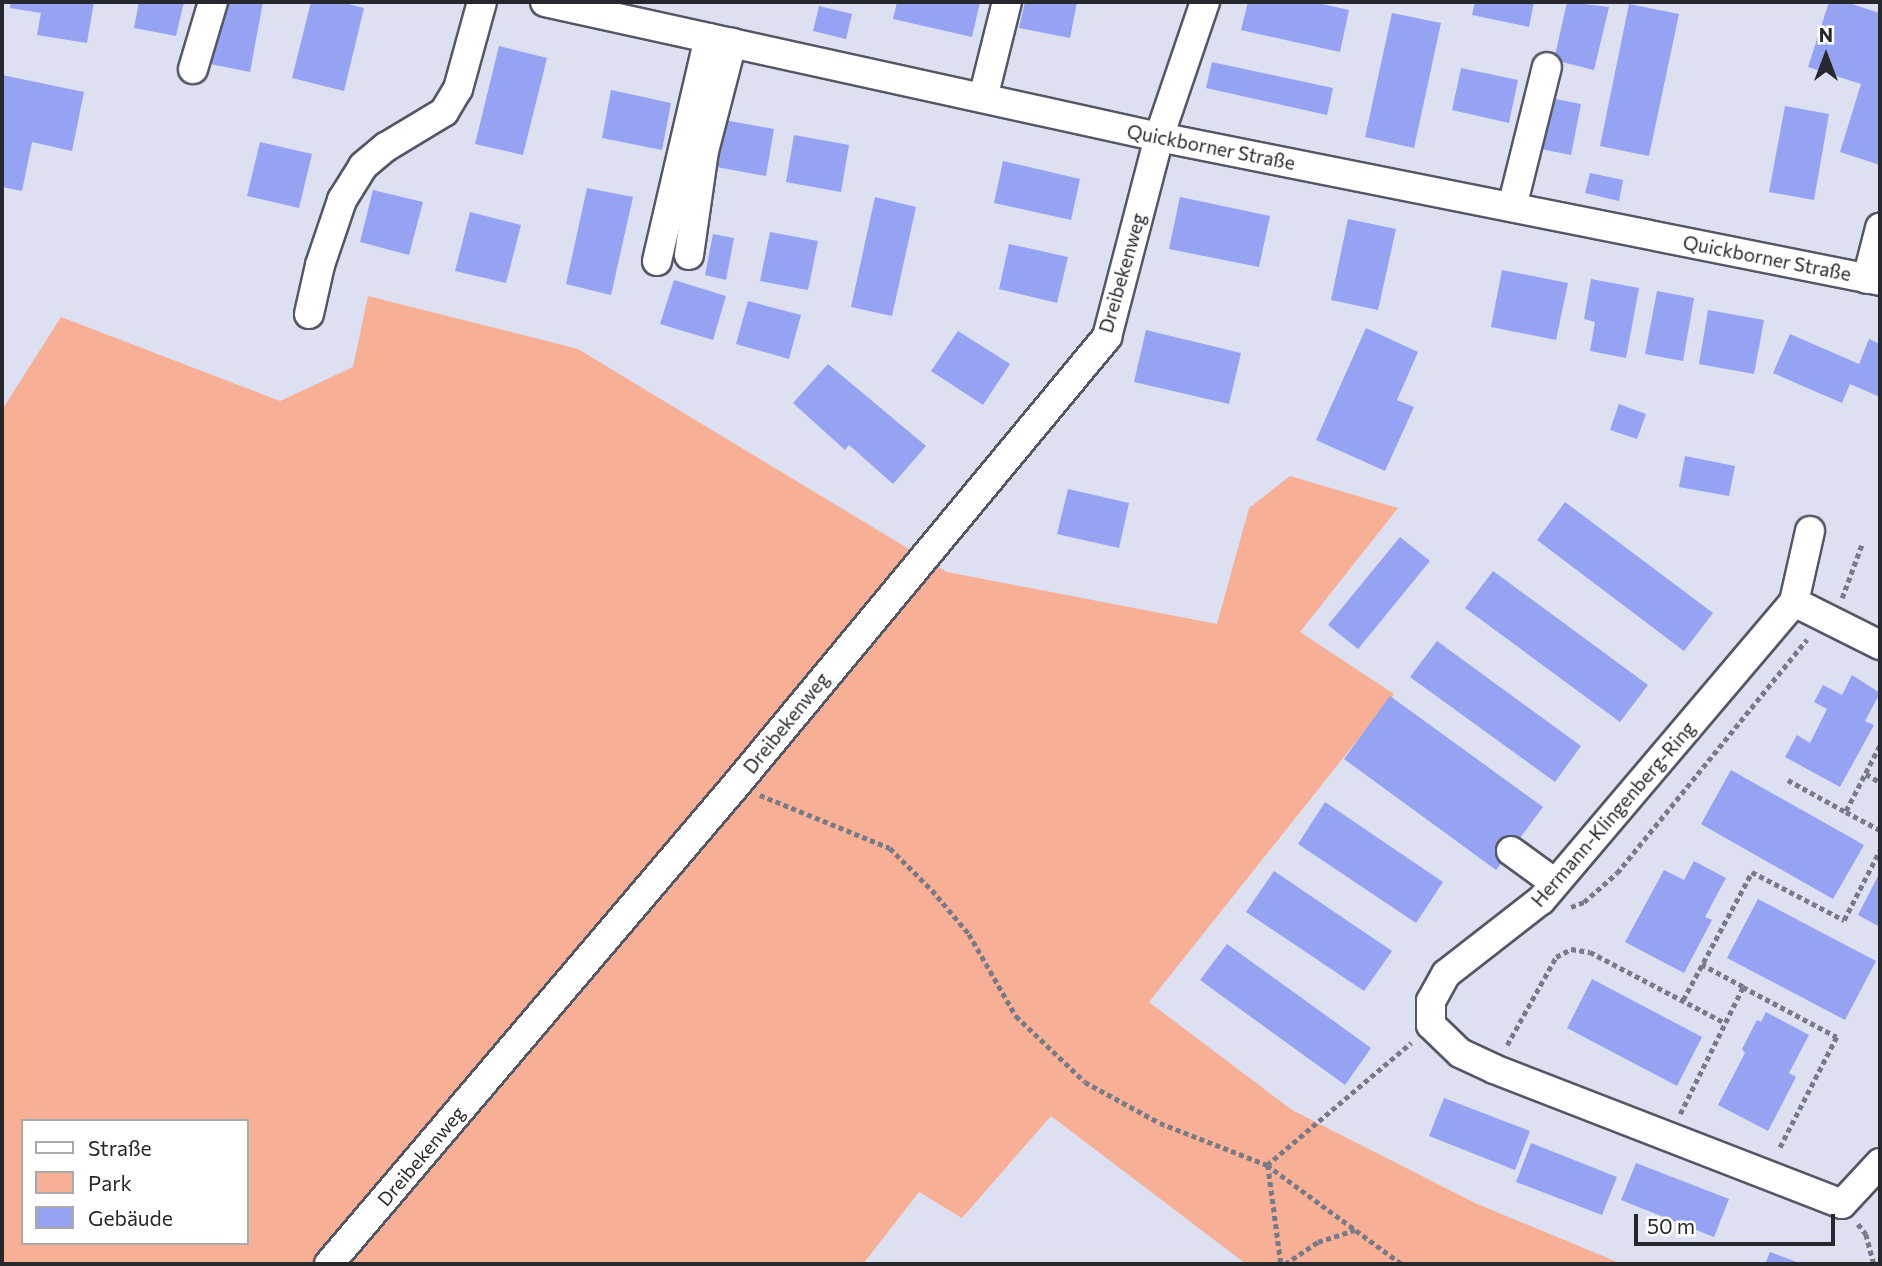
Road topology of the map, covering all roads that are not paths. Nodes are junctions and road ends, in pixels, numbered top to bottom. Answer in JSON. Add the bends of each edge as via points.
{"nodes":[{"id":1,"x":213,"y":2,"type":"edge"},
{"id":2,"x":482,"y":2,"type":"edge"},
{"id":3,"x":1007,"y":2,"type":"edge"},
{"id":4,"x":1205,"y":2,"type":"edge"},
{"id":5,"x":552,"y":3,"type":"edge"},
{"id":6,"x":623,"y":10,"type":"edge"},
{"id":7,"x":721,"y":40,"type":"junction"},
{"id":8,"x":1547,"y":66,"type":"dead end"},
{"id":9,"x":193,"y":69,"type":"dead end"},
{"id":10,"x":983,"y":98,"type":"junction"},
{"id":11,"x":1159,"y":137,"type":"junction"},
{"id":12,"x":1512,"y":207,"type":"junction"},
{"id":13,"x":1880,"y":229,"type":"edge"},
{"id":14,"x":689,"y":255,"type":"dead end"},
{"id":15,"x":657,"y":261,"type":"dead end"},
{"id":16,"x":1874,"y":280,"type":"edge"},
{"id":17,"x":309,"y":314,"type":"dead end"},
{"id":18,"x":1810,"y":531,"type":"dead end"},
{"id":19,"x":1794,"y":602,"type":"junction"},
{"id":20,"x":1880,"y":645,"type":"edge"},
{"id":21,"x":1511,"y":851,"type":"dead end"},
{"id":22,"x":1548,"y":892,"type":"junction"},
{"id":23,"x":1880,"y":1163,"type":"edge"},
{"id":24,"x":329,"y":1264,"type":"edge"}],
"edges":[{"from":1,"to":9,"type":"street"},
{"from":2,"to":17,"type":"street","via":[[458,89],[444,112],[363,166],[342,200]]},
{"from":3,"to":10,"type":"street"},
{"from":4,"to":11,"type":"street","name":"Dreibekenweg"},
{"from":5,"to":6,"type":"street","name":"Quickborner Straße"},
{"from":6,"to":7,"type":"street","name":"Quickborner Straße"},
{"from":7,"to":10,"type":"street","name":"Quickborner Straße"},
{"from":7,"to":14,"type":"street"},
{"from":7,"to":15,"type":"street"},
{"from":8,"to":12,"type":"street"},
{"from":10,"to":11,"type":"street","name":"Quickborner Straße"},
{"from":11,"to":12,"type":"street","name":"Quickborner Straße"},
{"from":11,"to":24,"type":"street","name":"Dreibekenweg","via":[[1107,337],[736,785]]},
{"from":12,"to":16,"type":"street","name":"Quickborner Straße"},
{"from":13,"to":16,"type":"street"},
{"from":18,"to":19,"type":"street"},
{"from":19,"to":20,"type":"street"},
{"from":19,"to":22,"type":"street","name":"Hermann-Klingenberg-Ring"},
{"from":21,"to":22,"type":"street"},
{"from":22,"to":23,"type":"street","name":"Hermann-Klingenberg-Ring","via":[[1446,974],[1431,1001],[1431,1025],[1460,1053],[1842,1204]]}]}
